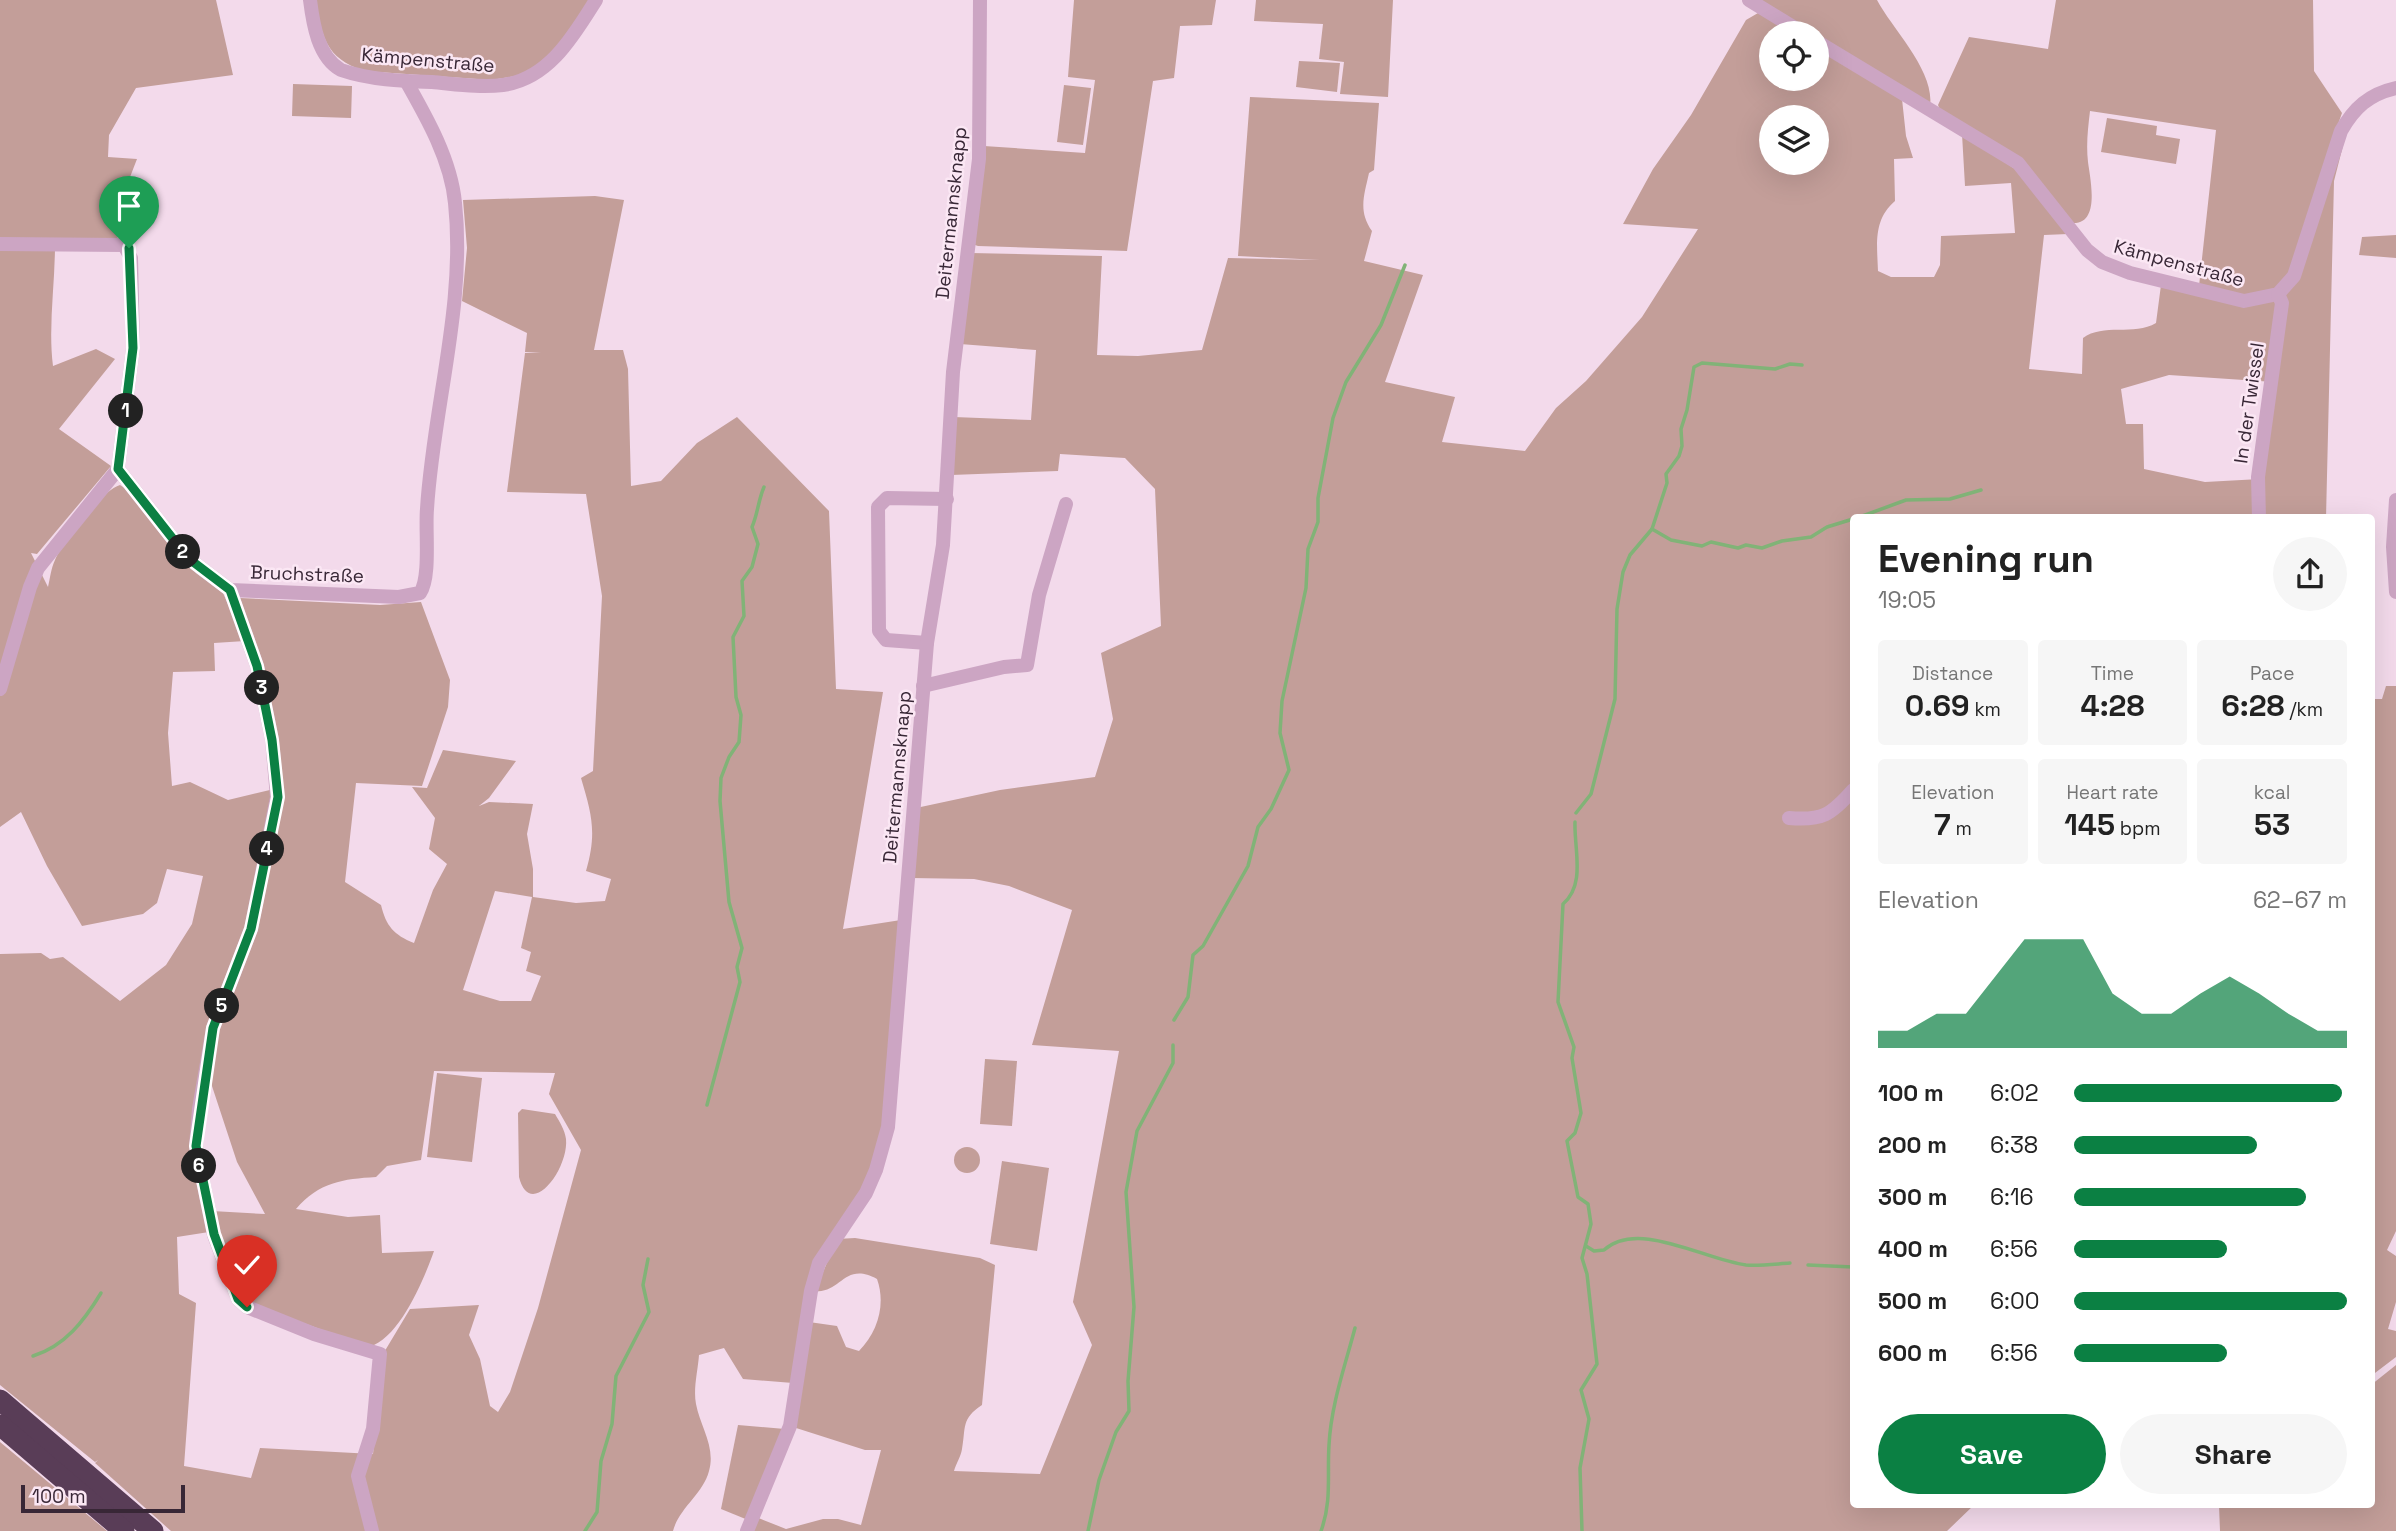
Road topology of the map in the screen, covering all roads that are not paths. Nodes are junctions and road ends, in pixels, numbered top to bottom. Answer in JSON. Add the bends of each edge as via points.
{"nodes":[{"id":1,"x":310,"y":0,"type":"edge"},
{"id":2,"x":596,"y":0,"type":"edge"},
{"id":3,"x":980,"y":0,"type":"edge"},
{"id":4,"x":1749,"y":0,"type":"edge"},
{"id":5,"x":1783,"y":21,"type":"edge"},
{"id":6,"x":1829,"y":49,"type":"edge"},
{"id":7,"x":406,"y":81,"type":"junction"},
{"id":8,"x":2396,"y":88,"type":"edge"},
{"id":9,"x":0,"y":244,"type":"edge"},
{"id":10,"x":2278,"y":294,"type":"junction"},
{"id":11,"x":118,"y":469,"type":"junction"},
{"id":12,"x":947,"y":499,"type":"junction"},
{"id":13,"x":2396,"y":500,"type":"edge"},
{"id":14,"x":1066,"y":505,"type":"dead end"},
{"id":15,"x":2259,"y":514,"type":"edge"},
{"id":16,"x":230,"y":590,"type":"junction"},
{"id":17,"x":2396,"y":592,"type":"edge"},
{"id":18,"x":927,"y":643,"type":"junction"},
{"id":19,"x":923,"y":686,"type":"junction"},
{"id":20,"x":0,"y":689,"type":"edge"},
{"id":21,"x":1850,"y":793,"type":"edge"},
{"id":22,"x":1789,"y":818,"type":"dead end"},
{"id":23,"x":0,"y":1400,"type":"edge"},
{"id":24,"x":0,"y":1425,"type":"edge"},
{"id":25,"x":124,"y":1531,"type":"edge"},
{"id":26,"x":153,"y":1531,"type":"edge"},
{"id":27,"x":372,"y":1531,"type":"edge"},
{"id":28,"x":747,"y":1531,"type":"edge"}],
"edges":[{"from":1,"to":7,"type":"street","name":"Kämpenstraße","via":[[316,34],[333,65],[350,73]]},
{"from":2,"to":7,"type":"street","name":"Kämpenstraße","via":[[567,45],[526,78],[496,86]]},
{"from":3,"to":12,"type":"street","name":"Deitermannsknapp","via":[[979,159],[953,372]]},
{"from":4,"to":5,"type":"street"},
{"from":6,"to":10,"type":"street","name":"Kämpenstraße","via":[[2018,163],[2087,250],[2102,262],[2244,302]]},
{"from":7,"to":16,"type":"street","name":"Bruchstraße","via":[[445,162],[456,217],[452,316],[427,502],[424,587],[412,597]]},
{"from":8,"to":10,"type":"street","via":[[2368,98],[2348,118],[2294,275]]},
{"from":9,"to":11,"type":"street","via":[[115,244],[129,248],[133,348]]},
{"from":10,"to":15,"type":"street","name":"In der Twissel","via":[[2282,303],[2258,477]]},
{"from":11,"to":16,"type":"street","via":[[188,558]]},
{"from":11,"to":20,"type":"street","via":[[38,568]]},
{"from":12,"to":18,"type":"street","name":"Deitermannsknapp"},
{"from":12,"to":18,"type":"street","via":[[887,498],[877,507],[878,631],[886,640]]},
{"from":13,"to":17,"type":"street"},
{"from":14,"to":19,"type":"street","via":[[1039,595],[1027,665]]},
{"from":16,"to":27,"type":"street","name":"Bruchstraße","via":[[257,666],[278,797],[251,929],[213,1028],[199,1109],[198,1164],[214,1234],[238,1299],[247,1307],[314,1334],[380,1354],[373,1429],[358,1476]]},
{"from":18,"to":19,"type":"street","name":"Deitermannsknapp"},
{"from":19,"to":28,"type":"street","name":"Deitermannsknapp","via":[[888,1127],[866,1193],[819,1263],[790,1426]]},
{"from":21,"to":22,"type":"street","via":[[1836,809],[1815,820]]},
{"from":23,"to":26,"type":"highway"},
{"from":24,"to":25,"type":"highway"}]}
